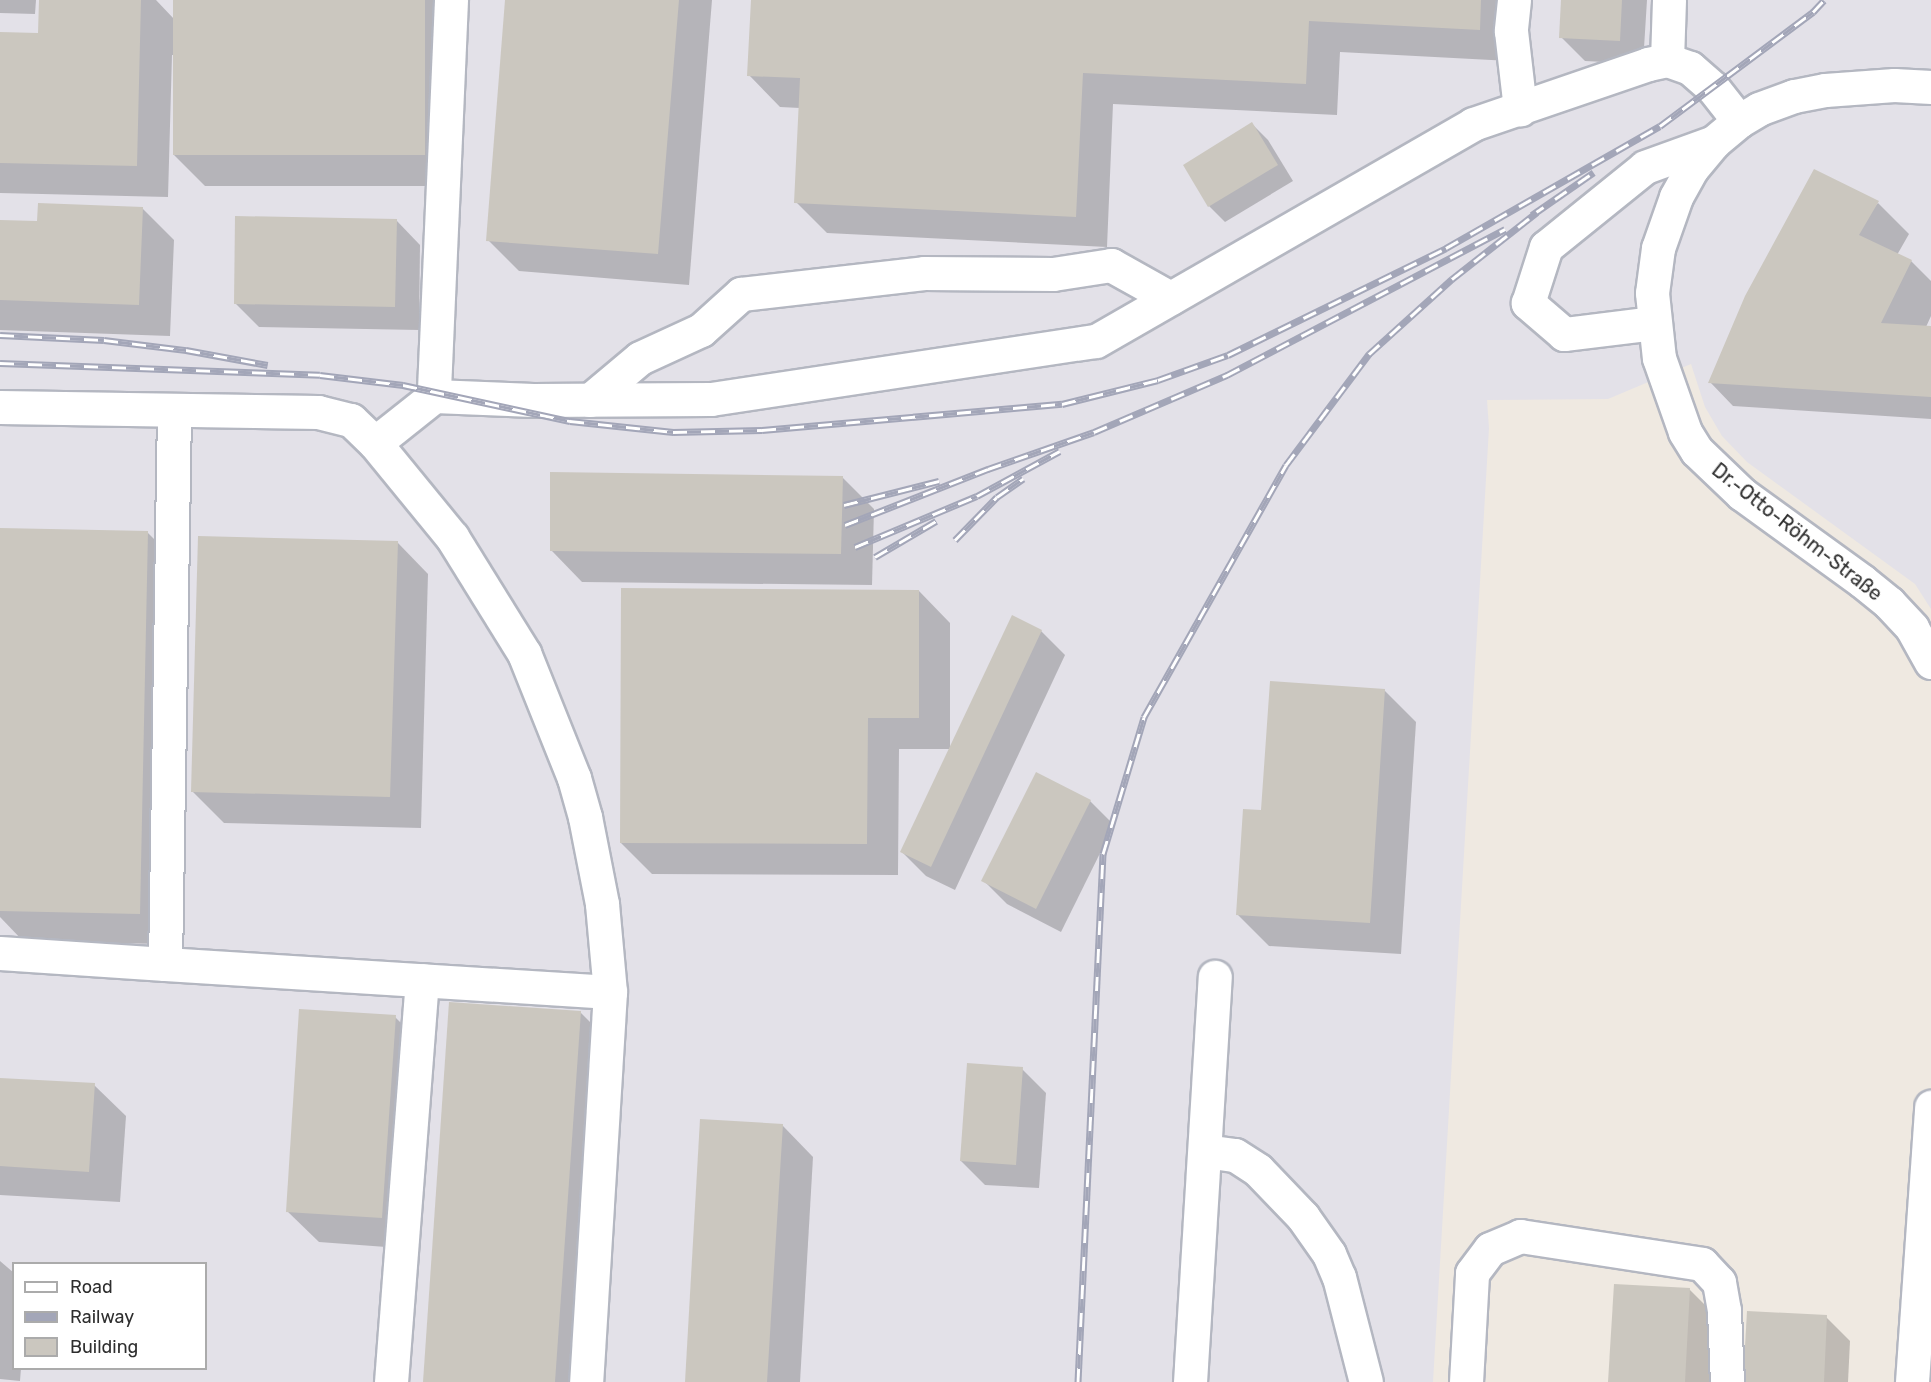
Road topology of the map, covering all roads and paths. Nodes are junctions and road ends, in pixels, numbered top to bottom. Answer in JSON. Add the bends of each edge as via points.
{"nodes":[{"id":1,"x":451,"y":0,"type":"edge"},
{"id":2,"x":1514,"y":0,"type":"edge"},
{"id":3,"x":1669,"y":0,"type":"edge"},
{"id":4,"x":1667,"y":60,"type":"junction"},
{"id":5,"x":1931,"y":87,"type":"edge"},
{"id":6,"x":1520,"y":108,"type":"junction"},
{"id":7,"x":1739,"y":121,"type":"junction"},
{"id":8,"x":1714,"y":142,"type":"junction"},
{"id":9,"x":1170,"y":298,"type":"junction"},
{"id":10,"x":1654,"y":323,"type":"junction"},
{"id":11,"x":434,"y":396,"type":"junction"},
{"id":12,"x":590,"y":400,"type":"junction"},
{"id":13,"x":0,"y":407,"type":"edge"},
{"id":14,"x":174,"y":410,"type":"junction"},
{"id":15,"x":375,"y":443,"type":"junction"},
{"id":16,"x":1931,"y":662,"type":"edge"},
{"id":17,"x":0,"y":954,"type":"edge"},
{"id":18,"x":165,"y":964,"type":"junction"},
{"id":19,"x":1215,"y":977,"type":"dead end"},
{"id":20,"x":422,"y":980,"type":"junction"},
{"id":21,"x":610,"y":992,"type":"junction"},
{"id":22,"x":1931,"y":1107,"type":"edge"},
{"id":23,"x":1205,"y":1151,"type":"junction"},
{"id":24,"x":391,"y":1382,"type":"edge"},
{"id":25,"x":586,"y":1382,"type":"edge"},
{"id":26,"x":1190,"y":1382,"type":"edge"},
{"id":27,"x":1366,"y":1382,"type":"edge"},
{"id":28,"x":1466,"y":1382,"type":"edge"},
{"id":29,"x":1727,"y":1382,"type":"edge"},
{"id":30,"x":1912,"y":1382,"type":"edge"}],
"edges":[{"from":1,"to":11,"type":"street"},
{"from":2,"to":6,"type":"street","via":[[1511,31]]},
{"from":3,"to":4,"type":"street"},
{"from":4,"to":6,"type":"street"},
{"from":4,"to":7,"type":"street","via":[[1690,68],[1713,88]]},
{"from":5,"to":7,"type":"street","name":"Dr.-Otto-Röhm-Straße","via":[[1894,85],[1825,90],[1794,96]]},
{"from":6,"to":9,"type":"street","via":[[1473,124]]},
{"from":7,"to":8,"type":"street","name":"Dr.-Otto-Röhm-Straße"},
{"from":8,"to":10,"type":"street","name":"Dr.-Otto-Röhm-Straße","via":[[1692,168],[1665,222],[1653,271]]},
{"from":8,"to":10,"type":"street","via":[[1645,167],[1546,247],[1528,303],[1564,334]]},
{"from":9,"to":12,"type":"street","via":[[1096,341],[711,399]]},
{"from":9,"to":12,"type":"street","via":[[1112,265],[1053,274],[924,273],[741,294],[701,330],[640,358]]},
{"from":10,"to":16,"type":"street","name":"Dr.-Otto-Röhm-Straße","via":[[1667,383],[1685,432],[1697,451],[1742,494],[1889,603],[1912,628]]},
{"from":11,"to":12,"type":"street"},
{"from":11,"to":15,"type":"street"},
{"from":13,"to":14,"type":"street"},
{"from":14,"to":15,"type":"street","via":[[318,412],[351,420]]},
{"from":14,"to":18,"type":"street"},
{"from":15,"to":21,"type":"street","via":[[452,537],[519,645],[545,703],[585,817],[602,904]]},
{"from":17,"to":18,"type":"street"},
{"from":18,"to":20,"type":"street"},
{"from":19,"to":23,"type":"street"},
{"from":20,"to":21,"type":"street"},
{"from":20,"to":24,"type":"street"},
{"from":21,"to":25,"type":"street"},
{"from":22,"to":30,"type":"street"},
{"from":23,"to":26,"type":"street"},
{"from":23,"to":27,"type":"street","via":[[1235,1155],[1258,1170],[1303,1217],[1329,1254],[1339,1277]]},
{"from":28,"to":29,"type":"street","via":[[1472,1273],[1490,1249],[1520,1236],[1702,1264],[1719,1282]]}]}
